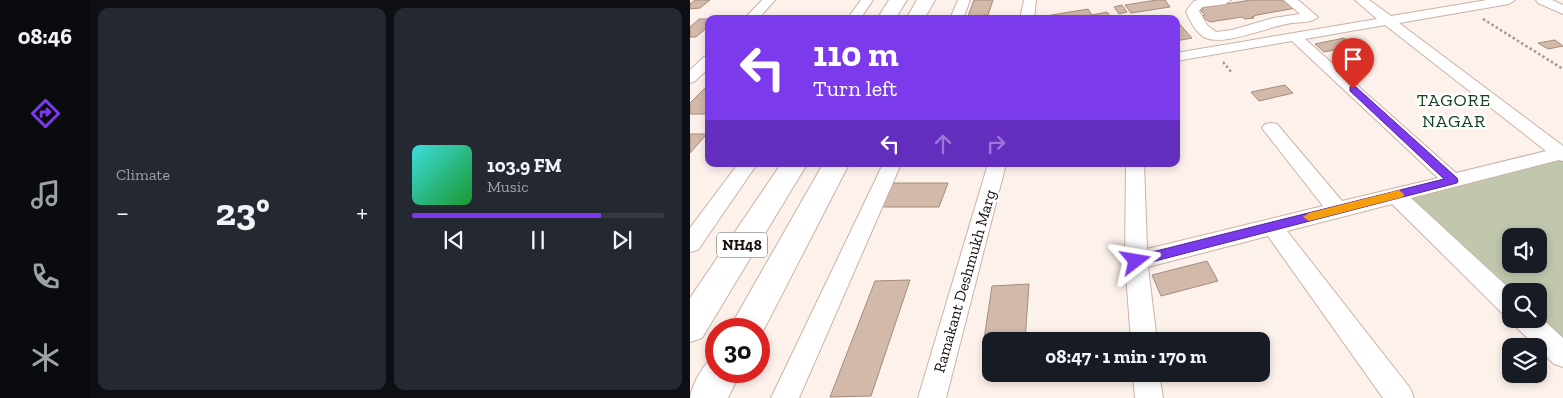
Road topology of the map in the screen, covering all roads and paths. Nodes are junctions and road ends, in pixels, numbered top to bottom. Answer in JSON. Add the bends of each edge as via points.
{"nodes":[{"id":1,"x":769,"y":0,"type":"edge"},
{"id":2,"x":866,"y":0,"type":"edge"},
{"id":3,"x":898,"y":0,"type":"edge"},
{"id":4,"x":926,"y":0,"type":"edge"},
{"id":5,"x":964,"y":0,"type":"edge"},
{"id":6,"x":1030,"y":0,"type":"edge"},
{"id":7,"x":1225,"y":0,"type":"edge"},
{"id":8,"x":1290,"y":0,"type":"edge"},
{"id":9,"x":1361,"y":0,"type":"edge"},
{"id":10,"x":1452,"y":0,"type":"edge"},
{"id":11,"x":1509,"y":0,"type":"edge"},
{"id":12,"x":1542,"y":0,"type":"edge"},
{"id":13,"x":1465,"y":8,"type":"junction"},
{"id":14,"x":1563,"y":10,"type":"edge"},
{"id":15,"x":754,"y":15,"type":"edge"},
{"id":16,"x":856,"y":15,"type":"edge"},
{"id":17,"x":889,"y":15,"type":"edge"},
{"id":18,"x":918,"y":15,"type":"edge"},
{"id":19,"x":958,"y":15,"type":"edge"},
{"id":20,"x":1028,"y":15,"type":"edge"},
{"id":21,"x":1311,"y":17,"type":"junction"},
{"id":22,"x":1389,"y":20,"type":"junction"},
{"id":23,"x":1249,"y":31,"type":"junction"},
{"id":24,"x":1328,"y":31,"type":"junction"},
{"id":25,"x":1296,"y":37,"type":"junction"},
{"id":26,"x":1261,"y":43,"type":"junction"},
{"id":27,"x":1180,"y":56,"type":"edge"},
{"id":28,"x":705,"y":64,"type":"edge"},
{"id":29,"x":1563,"y":69,"type":"edge"},
{"id":30,"x":690,"y":78,"type":"edge"},
{"id":31,"x":1271,"y":128,"type":"dead end"},
{"id":32,"x":1562,"y":154,"type":"edge"},
{"id":33,"x":746,"y":167,"type":"edge"},
{"id":34,"x":792,"y":167,"type":"edge"},
{"id":35,"x":834,"y":167,"type":"edge"},
{"id":36,"x":891,"y":167,"type":"edge"},
{"id":37,"x":996,"y":167,"type":"edge"},
{"id":38,"x":1135,"y":167,"type":"edge"},
{"id":39,"x":1453,"y":181,"type":"junction"},
{"id":40,"x":1395,"y":195,"type":"junction"},
{"id":41,"x":1337,"y":210,"type":"junction"},
{"id":42,"x":1272,"y":226,"type":"junction"},
{"id":43,"x":690,"y":244,"type":"edge"},
{"id":44,"x":1136,"y":261,"type":"junction"},
{"id":45,"x":1502,"y":297,"type":"edge"},
{"id":46,"x":752,"y":318,"type":"edge"},
{"id":47,"x":690,"y":327,"type":"edge"},
{"id":48,"x":1534,"y":328,"type":"edge"},
{"id":49,"x":1143,"y":332,"type":"edge"},
{"id":50,"x":1563,"y":355,"type":"edge"},
{"id":51,"x":1147,"y":382,"type":"edge"},
{"id":52,"x":716,"y":383,"type":"edge"},
{"id":53,"x":708,"y":398,"type":"edge"},
{"id":54,"x":785,"y":398,"type":"edge"},
{"id":55,"x":932,"y":398,"type":"edge"},
{"id":56,"x":1149,"y":398,"type":"edge"},
{"id":57,"x":1400,"y":398,"type":"edge"}],
"edges":[{"from":1,"to":15,"type":"street"},
{"from":2,"to":16,"type":"street"},
{"from":3,"to":17,"type":"highway"},
{"from":4,"to":18,"type":"highway"},
{"from":5,"to":19,"type":"street"},
{"from":6,"to":20,"type":"street"},
{"from":7,"to":23,"type":"street","via":[[1198,4],[1192,11],[1196,20],[1210,35]]},
{"from":8,"to":21,"type":"street"},
{"from":9,"to":22,"type":"street"},
{"from":10,"to":13,"type":"street"},
{"from":11,"to":13,"type":"street"},
{"from":12,"to":14,"type":"street"},
{"from":13,"to":22,"type":"street"},
{"from":13,"to":29,"type":"path"},
{"from":21,"to":23,"type":"street","via":[[1259,26]]},
{"from":21,"to":24,"type":"street"},
{"from":22,"to":24,"type":"street"},
{"from":22,"to":32,"type":"street"},
{"from":23,"to":26,"type":"street"},
{"from":24,"to":25,"type":"street"},
{"from":25,"to":26,"type":"street"},
{"from":25,"to":39,"type":"street"},
{"from":26,"to":27,"type":"street"},
{"from":28,"to":30,"type":"street"},
{"from":31,"to":41,"type":"street"},
{"from":32,"to":39,"type":"street"},
{"from":33,"to":43,"type":"street"},
{"from":34,"to":47,"type":"highway","number":"NH48"},
{"from":35,"to":46,"type":"highway","number":"NH48"},
{"from":36,"to":54,"type":"street"},
{"from":37,"to":55,"type":"street","name":"Ramakant Deshmukh Marg"},
{"from":38,"to":44,"type":"street"},
{"from":39,"to":40,"type":"street"},
{"from":40,"to":41,"type":"street"},
{"from":40,"to":45,"type":"street"},
{"from":41,"to":42,"type":"street"},
{"from":42,"to":44,"type":"street"},
{"from":42,"to":57,"type":"street"},
{"from":44,"to":49,"type":"street"},
{"from":48,"to":50,"type":"street"},
{"from":51,"to":56,"type":"street"},
{"from":52,"to":53,"type":"highway"}]}
